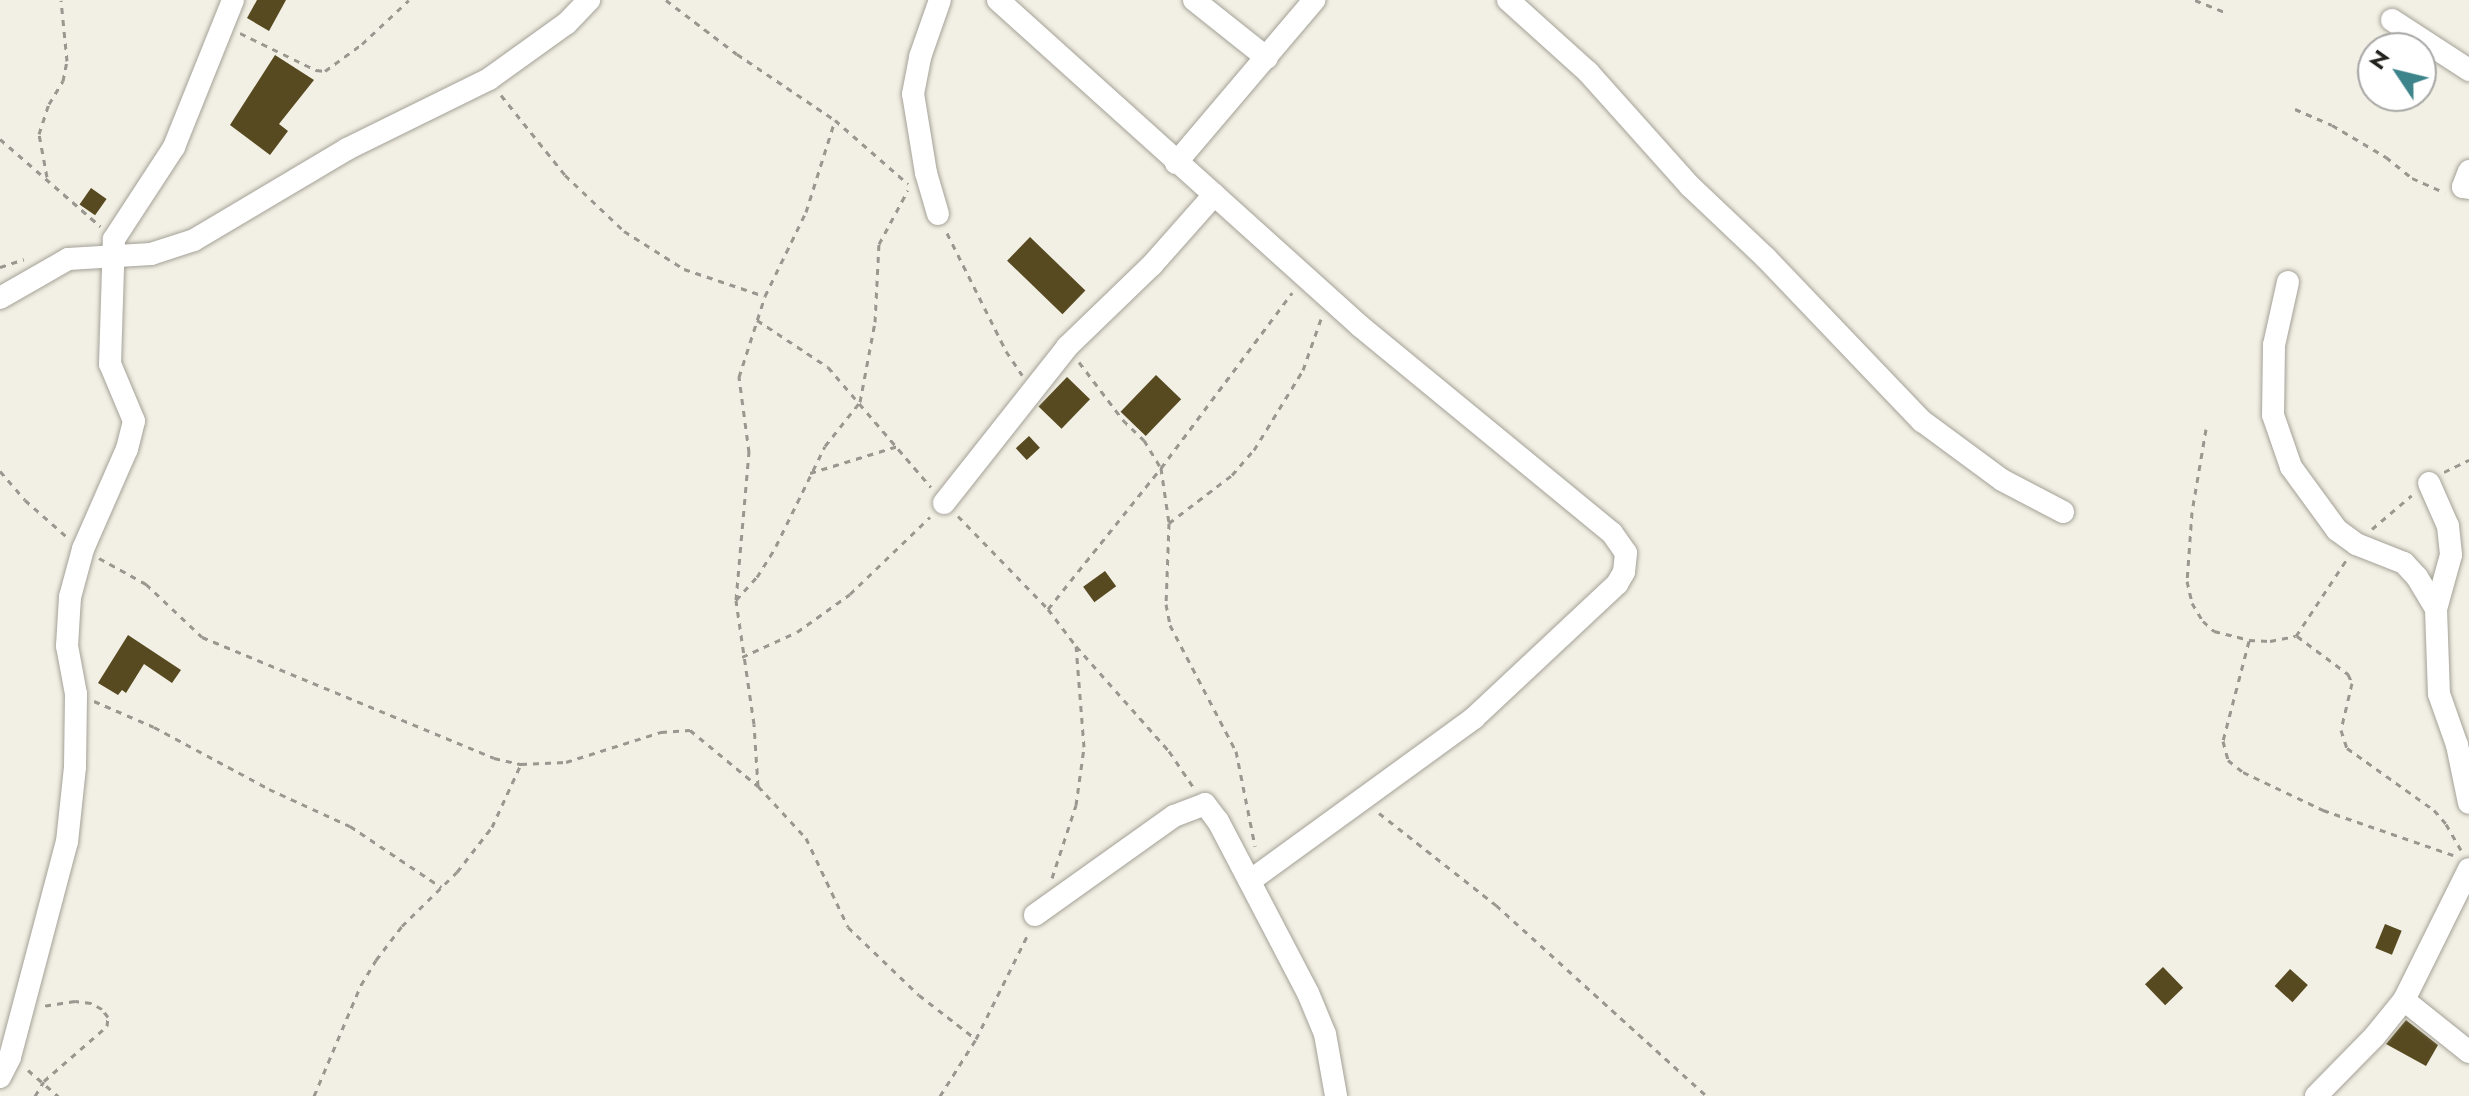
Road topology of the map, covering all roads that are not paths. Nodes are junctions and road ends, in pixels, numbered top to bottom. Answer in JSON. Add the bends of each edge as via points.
{"nodes":[{"id":1,"x":233,"y":0,"type":"edge"},
{"id":2,"x":589,"y":0,"type":"edge"},
{"id":3,"x":940,"y":0,"type":"edge"},
{"id":4,"x":998,"y":0,"type":"edge"},
{"id":5,"x":1194,"y":0,"type":"edge"},
{"id":6,"x":1314,"y":0,"type":"edge"},
{"id":7,"x":1508,"y":0,"type":"edge"},
{"id":8,"x":2392,"y":20,"type":"dead end"},
{"id":9,"x":1267,"y":58,"type":"junction"},
{"id":10,"x":2469,"y":70,"type":"edge"},
{"id":11,"x":1176,"y":163,"type":"junction"},
{"id":12,"x":1214,"y":195,"type":"junction"},
{"id":13,"x":938,"y":214,"type":"road end"},
{"id":14,"x":115,"y":248,"type":"junction"},
{"id":15,"x":2288,"y":282,"type":"dead end"},
{"id":16,"x":0,"y":298,"type":"edge"},
{"id":17,"x":2429,"y":483,"type":"road end"},
{"id":18,"x":944,"y":503,"type":"road end"},
{"id":19,"x":2063,"y":512,"type":"dead end"},
{"id":20,"x":2436,"y":609,"type":"junction"},
{"id":21,"x":2469,"y":803,"type":"edge"},
{"id":22,"x":2469,"y":869,"type":"edge"},
{"id":23,"x":1255,"y":878,"type":"junction"},
{"id":24,"x":1035,"y":915,"type":"road end"},
{"id":25,"x":2404,"y":1000,"type":"junction"},
{"id":26,"x":2469,"y":1052,"type":"edge"},
{"id":27,"x":0,"y":1077,"type":"edge"},
{"id":28,"x":1336,"y":1096,"type":"edge"},
{"id":29,"x":2316,"y":1096,"type":"edge"}],
"edges":[{"from":1,"to":14,"type":"street","via":[[174,147]]},
{"from":2,"to":14,"type":"street","via":[[567,23],[489,79],[347,149],[194,240],[151,254]]},
{"from":3,"to":13,"type":"street","via":[[913,94]]},
{"from":4,"to":11,"type":"street"},
{"from":5,"to":9,"type":"street"},
{"from":6,"to":9,"type":"street"},
{"from":7,"to":19,"type":"street","via":[[1588,72],[1690,186],[1922,421],[2002,480]]},
{"from":8,"to":10,"type":"street"},
{"from":9,"to":11,"type":"street"},
{"from":11,"to":12,"type":"street"},
{"from":12,"to":18,"type":"street","via":[[1031,388]]},
{"from":12,"to":23,"type":"street","via":[[1612,533],[1626,553],[1617,584],[1474,718]]},
{"from":14,"to":16,"type":"street","via":[[68,259]]},
{"from":14,"to":27,"type":"street","via":[[110,364],[134,421],[83,549],[70,597],[67,646],[76,694],[67,842]]},
{"from":15,"to":20,"type":"street","via":[[2274,345],[2273,415],[2291,467],[2317,507],[2356,544],[2404,563]]},
{"from":17,"to":20,"type":"street","via":[[2448,526],[2451,555]]},
{"from":20,"to":21,"type":"street","via":[[2439,694]]},
{"from":22,"to":25,"type":"street"},
{"from":23,"to":24,"type":"street","via":[[1205,804],[1174,816]]},
{"from":23,"to":28,"type":"street","via":[[1325,1034]]},
{"from":25,"to":26,"type":"street"},
{"from":25,"to":29,"type":"street"}]}
